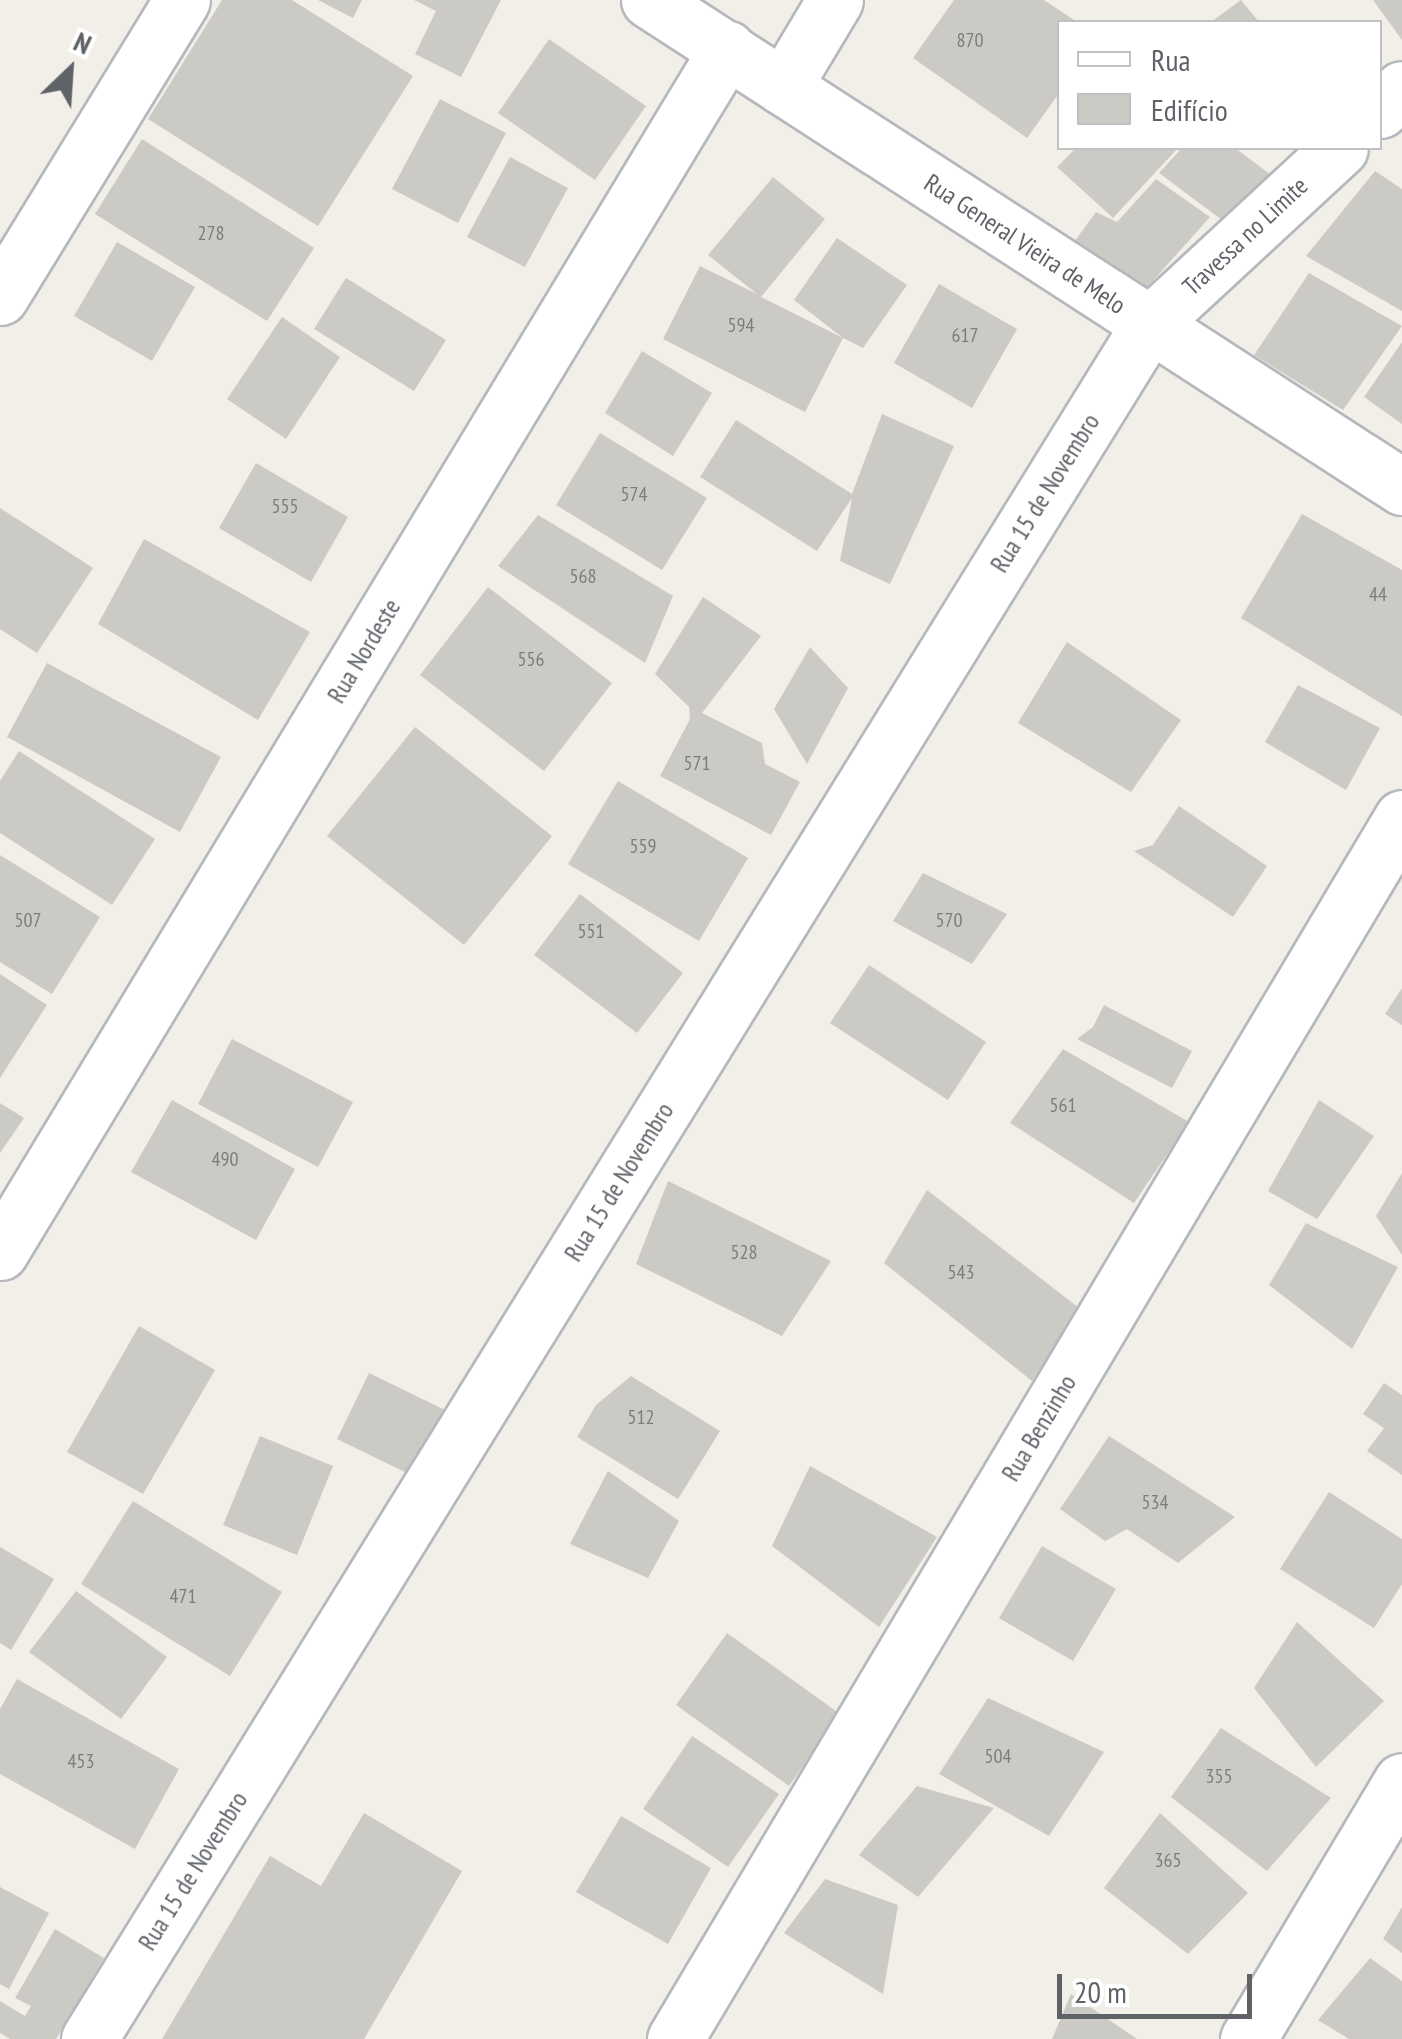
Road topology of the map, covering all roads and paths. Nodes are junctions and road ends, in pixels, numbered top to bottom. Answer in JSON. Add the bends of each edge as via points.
{"nodes":[{"id":1,"x":182,"y":0,"type":"edge"},
{"id":2,"x":649,"y":0,"type":"edge"},
{"id":3,"x":835,"y":0,"type":"edge"},
{"id":4,"x":727,"y":49,"type":"junction"},
{"id":5,"x":783,"y":87,"type":"junction"},
{"id":6,"x":1402,"y":90,"type":"edge"},
{"id":7,"x":1382,"y":108,"type":"edge"},
{"id":8,"x":1338,"y":150,"type":"edge"},
{"id":9,"x":0,"y":297,"type":"edge"},
{"id":10,"x":1150,"y":325,"type":"junction"},
{"id":11,"x":1402,"y":487,"type":"edge"},
{"id":12,"x":1402,"y":818,"type":"edge"},
{"id":13,"x":0,"y":1252,"type":"edge"},
{"id":14,"x":1402,"y":1781,"type":"edge"},
{"id":15,"x":89,"y":2039,"type":"edge"},
{"id":16,"x":675,"y":2039,"type":"edge"},
{"id":17,"x":1248,"y":2039,"type":"edge"}],
"edges":[{"from":1,"to":9,"type":"street"},
{"from":2,"to":4,"type":"street","name":"Rua General Vieira de Melo"},
{"from":3,"to":5,"type":"street"},
{"from":4,"to":5,"type":"street","name":"Rua General Vieira de Melo"},
{"from":4,"to":13,"type":"street","name":"Rua Nordeste"},
{"from":5,"to":10,"type":"street","name":"Rua General Vieira de Melo"},
{"from":6,"to":7,"type":"street"},
{"from":8,"to":10,"type":"street","name":"Travessa no Limite"},
{"from":10,"to":11,"type":"street","name":"Rua General Vieira de Melo"},
{"from":10,"to":15,"type":"street","name":"Rua 15 de Novembro"},
{"from":12,"to":16,"type":"street","name":"Rua Benzinho"},
{"from":14,"to":17,"type":"street"}]}
